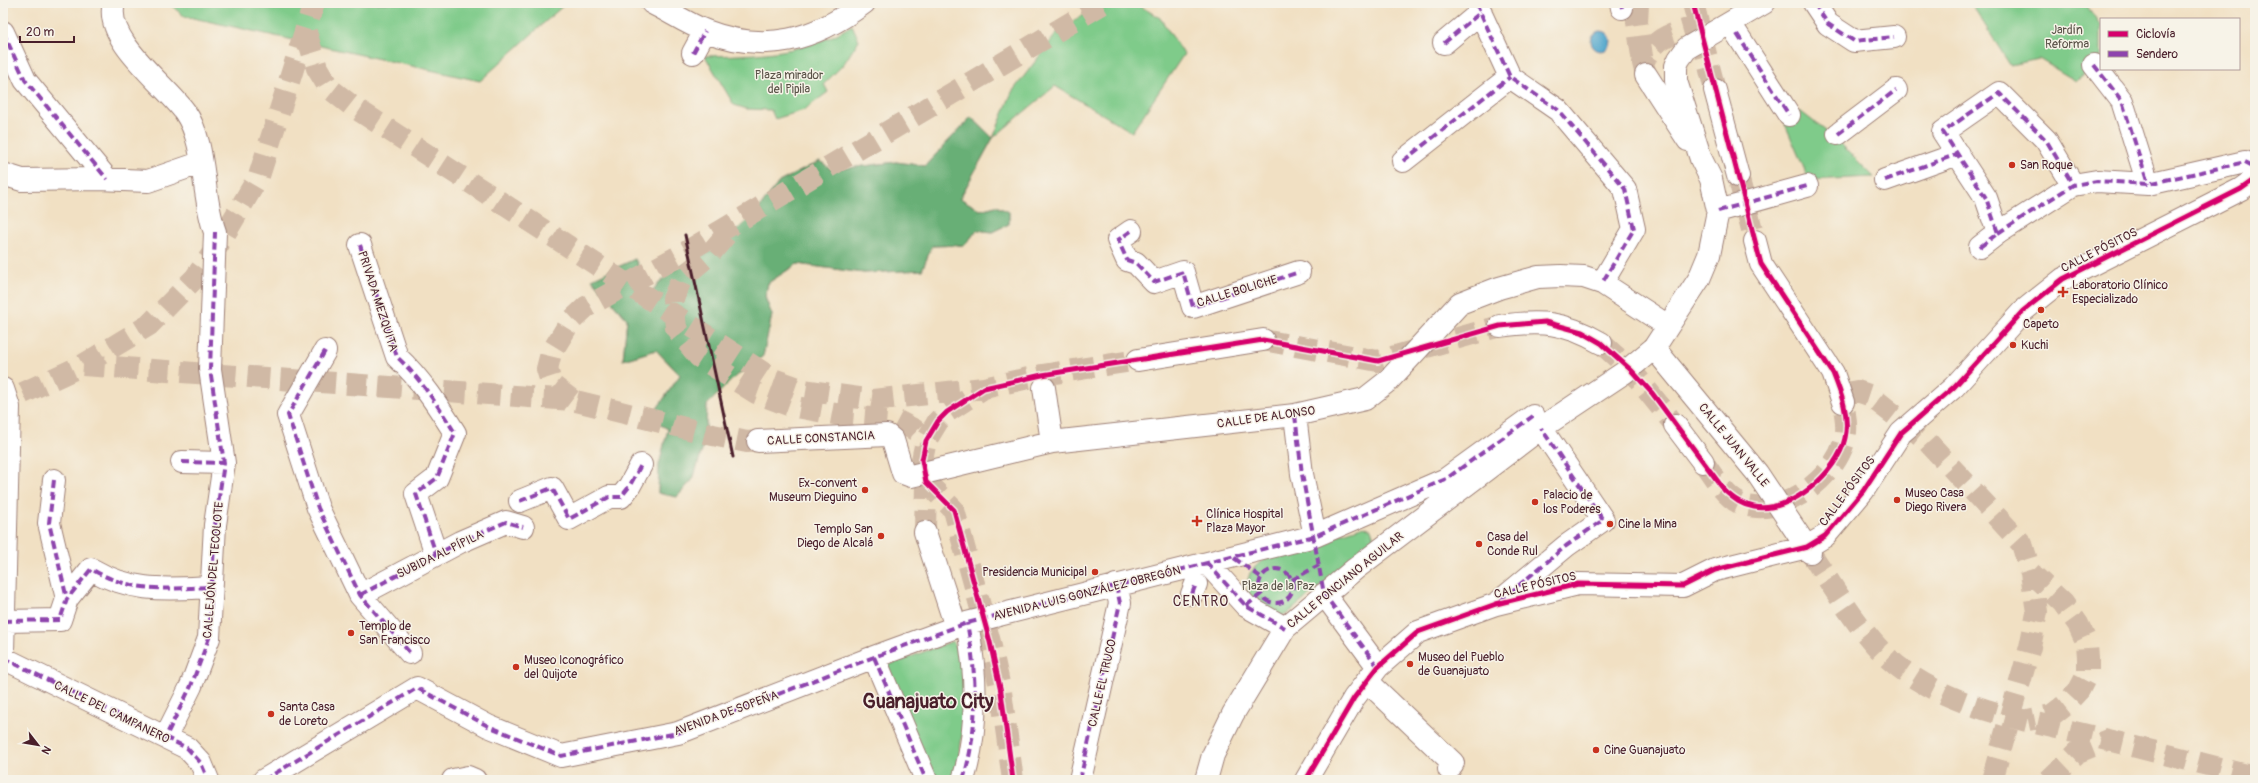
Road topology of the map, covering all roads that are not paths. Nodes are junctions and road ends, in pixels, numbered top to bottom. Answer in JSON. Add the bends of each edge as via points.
{"nodes":[{"id":1,"x":114,"y":3,"type":"edge"},
{"id":2,"x":652,"y":3,"type":"edge"},
{"id":3,"x":864,"y":3,"type":"edge"},
{"id":4,"x":1764,"y":3,"type":"edge"},
{"id":5,"x":1814,"y":3,"type":"edge"},
{"id":6,"x":1478,"y":8,"type":"edge"},
{"id":7,"x":704,"y":31,"type":"junction"},
{"id":8,"x":3,"y":32,"type":"edge"},
{"id":9,"x":1737,"y":34,"type":"dead end"},
{"id":10,"x":1894,"y":37,"type":"dead end"},
{"id":11,"x":1444,"y":43,"type":"dead end"},
{"id":12,"x":693,"y":53,"type":"dead end"},
{"id":13,"x":2094,"y":65,"type":"dead end"},
{"id":14,"x":1646,"y":75,"type":"tunnel mouth"},
{"id":15,"x":1510,"y":77,"type":"junction"},
{"id":16,"x":1715,"y":90,"type":"tunnel mouth"},
{"id":17,"x":1896,"y":90,"type":"dead end"},
{"id":18,"x":1789,"y":115,"type":"dead end"},
{"id":19,"x":1838,"y":134,"type":"dead end"},
{"id":20,"x":1958,"y":154,"type":"junction"},
{"id":21,"x":1701,"y":159,"type":"junction"},
{"id":22,"x":1403,"y":161,"type":"dead end"},
{"id":23,"x":200,"y":163,"type":"junction"},
{"id":24,"x":2255,"y":167,"type":"edge"},
{"id":25,"x":3,"y":174,"type":"edge"},
{"id":26,"x":1738,"y":176,"type":"tunnel mouth"},
{"id":27,"x":2255,"y":179,"type":"edge"},
{"id":28,"x":107,"y":180,"type":"junction"},
{"id":29,"x":1885,"y":180,"type":"dead end"},
{"id":30,"x":2148,"y":184,"type":"junction"},
{"id":31,"x":2073,"y":185,"type":"junction"},
{"id":32,"x":1807,"y":186,"type":"dead end"},
{"id":33,"x":1718,"y":211,"type":"junction"},
{"id":34,"x":1131,"y":231,"type":"dead end"},
{"id":35,"x":1998,"y":233,"type":"junction"},
{"id":36,"x":1755,"y":241,"type":"tunnel mouth"},
{"id":37,"x":360,"y":244,"type":"dead end"},
{"id":38,"x":1980,"y":247,"type":"dead end"},
{"id":39,"x":1300,"y":272,"type":"dead end"},
{"id":40,"x":1602,"y":284,"type":"junction"},
{"id":41,"x":1500,"y":326,"type":"tunnel mouth"},
{"id":42,"x":1668,"y":326,"type":"junction"},
{"id":43,"x":1264,"y":340,"type":"tunnel mouth"},
{"id":44,"x":1601,"y":344,"type":"tunnel mouth"},
{"id":45,"x":1654,"y":348,"type":"junction"},
{"id":46,"x":325,"y":351,"type":"dead end"},
{"id":47,"x":1138,"y":360,"type":"tunnel mouth"},
{"id":48,"x":1044,"y":388,"type":"dead end"},
{"id":49,"x":11,"y":394,"type":"edge"},
{"id":50,"x":1844,"y":397,"type":"tunnel mouth"},
{"id":51,"x":1295,"y":416,"type":"junction"},
{"id":52,"x":1537,"y":422,"type":"junction"},
{"id":53,"x":1676,"y":425,"type":"tunnel mouth"},
{"id":54,"x":758,"y":441,"type":"tunnel mouth"},
{"id":55,"x":1052,"y":442,"type":"junction"},
{"id":56,"x":182,"y":462,"type":"dead end"},
{"id":57,"x":1703,"y":462,"type":"tunnel mouth"},
{"id":58,"x":224,"y":463,"type":"junction"},
{"id":59,"x":640,"y":465,"type":"dead end"},
{"id":60,"x":905,"y":475,"type":"joint"},
{"id":61,"x":54,"y":480,"type":"dead end"},
{"id":62,"x":520,"y":501,"type":"dead end"},
{"id":63,"x":523,"y":527,"type":"dead end"},
{"id":64,"x":925,"y":532,"type":"tunnel mouth"},
{"id":65,"x":1315,"y":536,"type":"junction"},
{"id":66,"x":1809,"y":550,"type":"junction"},
{"id":67,"x":436,"y":554,"type":"junction"},
{"id":68,"x":1207,"y":563,"type":"junction"},
{"id":69,"x":1116,"y":585,"type":"junction"},
{"id":70,"x":211,"y":587,"type":"junction"},
{"id":71,"x":1324,"y":594,"type":"junction"},
{"id":72,"x":360,"y":595,"type":"junction"},
{"id":73,"x":67,"y":599,"type":"junction"},
{"id":74,"x":1496,"y":604,"type":"junction"},
{"id":75,"x":961,"y":625,"type":"junction"},
{"id":76,"x":4,"y":626,"type":"edge"},
{"id":77,"x":1285,"y":628,"type":"junction"},
{"id":78,"x":3,"y":652,"type":"edge"},
{"id":79,"x":410,"y":653,"type":"dead end"},
{"id":80,"x":874,"y":657,"type":"junction"},
{"id":81,"x":3,"y":658,"type":"edge"},
{"id":82,"x":1372,"y":674,"type":"junction"},
{"id":83,"x":168,"y":732,"type":"dead end"},
{"id":84,"x":1451,"y":766,"type":"dead end"},
{"id":85,"x":208,"y":780,"type":"edge"},
{"id":86,"x":264,"y":780,"type":"edge"},
{"id":87,"x":452,"y":780,"type":"edge"},
{"id":88,"x":475,"y":780,"type":"edge"},
{"id":89,"x":926,"y":780,"type":"edge"},
{"id":90,"x":963,"y":780,"type":"edge"},
{"id":91,"x":1080,"y":780,"type":"edge"},
{"id":92,"x":1206,"y":780,"type":"edge"},
{"id":93,"x":1306,"y":780,"type":"edge"}],
"edges":[{"from":1,"to":23,"type":"street","via":[[112,10],[115,25],[135,59],[185,112],[198,137]]},
{"from":2,"to":7,"type":"street"},
{"from":3,"to":7,"type":"street","via":[[830,26],[788,41],[746,42]]},
{"from":4,"to":21,"type":"street","via":[[1693,44],[1679,59],[1675,72],[1676,81]]},
{"from":5,"to":10,"type":"street","via":[[1828,24],[1854,41]]},
{"from":6,"to":11,"type":"street"},
{"from":6,"to":15,"type":"street"},
{"from":7,"to":12,"type":"street"},
{"from":8,"to":28,"type":"street","via":[[26,80]]},
{"from":9,"to":18,"type":"street"},
{"from":13,"to":30,"type":"street","via":[[2122,101]]},
{"from":14,"to":21,"type":"street"},
{"from":15,"to":22,"type":"street"},
{"from":15,"to":40,"type":"street","via":[[1558,110],[1625,189],[1634,230]]},
{"from":16,"to":26,"type":"street"},
{"from":17,"to":19,"type":"street"},
{"from":20,"to":29,"type":"street"},
{"from":20,"to":31,"type":"street","via":[[1943,132],[1999,93],[2046,140]]},
{"from":20,"to":35,"type":"street","via":[[1986,198]]},
{"from":21,"to":33,"type":"street","via":[[1711,179]]},
{"from":23,"to":28,"type":"street","via":[[148,181]]},
{"from":23,"to":58,"type":"street","name":"CALLEJÓN DEL TECOLOTE","via":[[209,218],[215,232],[210,369]]},
{"from":24,"to":30,"type":"street","via":[[2245,162]]},
{"from":25,"to":28,"type":"street","via":[[22,180]]},
{"from":27,"to":66,"type":"street","name":"CALLE PÓSITOS","via":[[2241,189],[2063,279],[2023,311],[1954,387],[1901,433],[1863,490],[1825,536]]},
{"from":30,"to":31,"type":"street","via":[[2097,182]]},
{"from":31,"to":35,"type":"street"},
{"from":32,"to":33,"type":"street"},
{"from":33,"to":42,"type":"street","via":[[1709,255],[1699,279]]},
{"from":34,"to":39,"type":"street","name":"CALLE BOLICHE","via":[[1118,240],[1127,260],[1136,263],[1154,282],[1183,272],[1193,307]]},
{"from":35,"to":38,"type":"street"},
{"from":36,"to":50,"type":"street","via":[[1761,264],[1833,373]]},
{"from":37,"to":67,"type":"street","name":"PRIVADA MEZQUITA","via":[[397,357],[411,370],[434,400],[455,433],[437,478],[416,494]]},
{"from":40,"to":42,"type":"street","name":"CALLE DE ALONSO"},
{"from":40,"to":51,"type":"street","name":"CALLE DE ALONSO","via":[[1584,277],[1538,277],[1460,303],[1388,381],[1365,399]]},
{"from":41,"to":44,"type":"street","via":[[1545,322],[1582,332]]},
{"from":42,"to":45,"type":"street"},
{"from":43,"to":47,"type":"street"},
{"from":45,"to":52,"type":"street","via":[[1625,372]]},
{"from":45,"to":66,"type":"street","name":"CALLE JUAN VALLE","via":[[1757,473]]},
{"from":46,"to":72,"type":"street","via":[[288,416],[318,508]]},
{"from":48,"to":55,"type":"street"},
{"from":49,"to":76,"type":"street"},
{"from":51,"to":55,"type":"street","name":"CALLE DE ALONSO"},
{"from":51,"to":65,"type":"street","via":[[1302,474]]},
{"from":52,"to":65,"type":"street","via":[[1446,478]]},
{"from":52,"to":71,"type":"street","name":"CALLE PONCIANO AGUILAR"},
{"from":52,"to":74,"type":"street","via":[[1603,520],[1566,546]]},
{"from":53,"to":57,"type":"street"},
{"from":54,"to":60,"type":"street","name":"CALLE CONSTANCIA","via":[[887,435],[893,440]]},
{"from":55,"to":60,"type":"street","name":"CALLE DE ALONSO","via":[[911,476]]},
{"from":56,"to":58,"type":"street"},
{"from":58,"to":70,"type":"street","name":"CALLEJÓN DEL TECOLOTE","via":[[215,525]]},
{"from":59,"to":62,"type":"street","via":[[630,487],[621,497],[609,497],[569,519],[552,488]]},
{"from":61,"to":73,"type":"street","via":[[48,523]]},
{"from":63,"to":67,"type":"street","name":"SUBIDA AL PÍPILA","via":[[506,522]]},
{"from":64,"to":75,"type":"street"},
{"from":65,"to":68,"type":"street"},
{"from":66,"to":74,"type":"street","name":"CALLE PÓSITOS","via":[[1715,570],[1683,586],[1578,584]]},
{"from":67,"to":72,"type":"street","name":"SUBIDA AL PÍPILA"},
{"from":68,"to":69,"type":"street","name":"AVENIDA LUIS GONZÁLEZ OBREGÓN"},
{"from":68,"to":77,"type":"street","via":[[1246,606]]},
{"from":69,"to":75,"type":"street","name":"AVENIDA LUIS GONZÁLEZ OBREGÓN"},
{"from":69,"to":91,"type":"street","name":"CALLE EL TRUCO","via":[[1120,603]]},
{"from":70,"to":73,"type":"street","via":[[143,588],[105,578],[91,570]]},
{"from":70,"to":83,"type":"street","name":"CALLEJÓN DEL TECOLOTE","via":[[209,638],[191,686]]},
{"from":71,"to":77,"type":"street","name":"CALLE PONCIANO AGUILAR"},
{"from":71,"to":82,"type":"street"},
{"from":72,"to":79,"type":"street"},
{"from":73,"to":76,"type":"street","via":[[60,620]]},
{"from":74,"to":82,"type":"street","name":"CALLE PÓSITOS","via":[[1418,632]]},
{"from":75,"to":80,"type":"street","name":"AVENIDA DE SOPEÑA"},
{"from":75,"to":90,"type":"street","via":[[973,654],[975,695],[970,758]]},
{"from":76,"to":78,"type":"street"},
{"from":77,"to":92,"type":"street","name":"CALLE PONCIANO AGUILAR","via":[[1233,714],[1213,755]]},
{"from":80,"to":86,"type":"street","name":"AVENIDA DE SOPEÑA","via":[[678,733],[561,756],[488,726],[417,688]]},
{"from":80,"to":89,"type":"street"},
{"from":81,"to":85,"type":"street","name":"CALLE DEL CAMPANERO","via":[[187,748],[201,763]]},
{"from":82,"to":84,"type":"street"},
{"from":82,"to":93,"type":"street","name":"CALLE PÓSITOS","via":[[1354,698]]},
{"from":87,"to":88,"type":"street","via":[[468,777]]}]}
